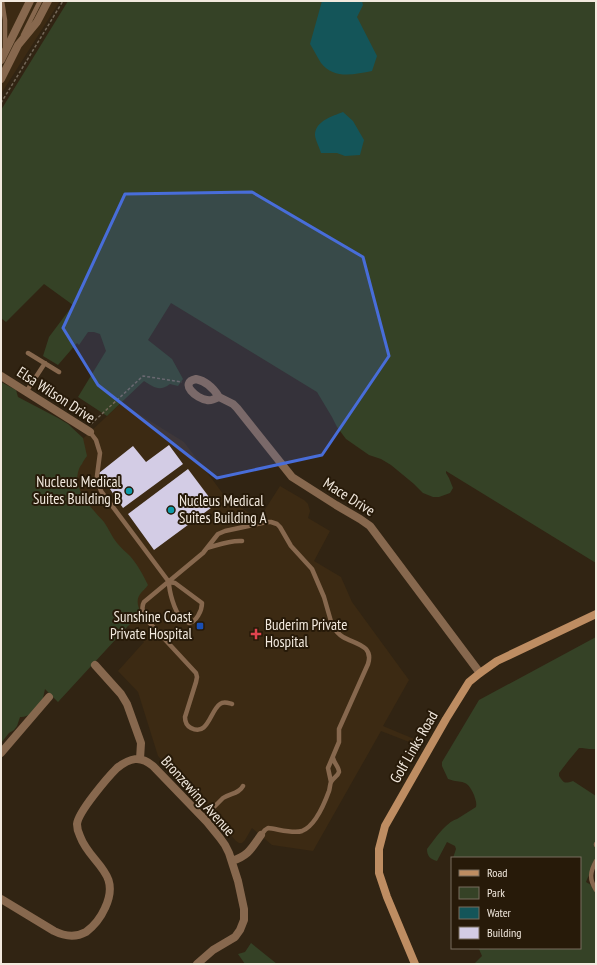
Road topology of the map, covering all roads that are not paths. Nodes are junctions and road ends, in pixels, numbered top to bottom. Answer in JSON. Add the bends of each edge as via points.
{"nodes":[{"id":1,"x":2,"y":1,"type":"edge"},
{"id":2,"x":30,"y":1,"type":"edge"},
{"id":3,"x":40,"y":1,"type":"edge"},
{"id":4,"x":48,"y":1,"type":"edge"},
{"id":5,"x":18,"y":45,"type":"junction"},
{"id":6,"x":2,"y":57,"type":"edge"},
{"id":7,"x":1,"y":79,"type":"edge"},
{"id":8,"x":28,"y":353,"type":"dead end"},
{"id":9,"x":45,"y":363,"type":"junction"},
{"id":10,"x":59,"y":372,"type":"dead end"},
{"id":11,"x":1,"y":376,"type":"edge"},
{"id":12,"x":26,"y":392,"type":"junction"},
{"id":13,"x":219,"y":397,"type":"junction"},
{"id":14,"x":88,"y":430,"type":"joint"},
{"id":15,"x":242,"y":541,"type":"dead end"},
{"id":16,"x":207,"y":548,"type":"junction"},
{"id":17,"x":169,"y":582,"type":"junction"},
{"id":18,"x":596,"y":614,"type":"edge"},
{"id":19,"x":95,"y":665,"type":"dead end"},
{"id":20,"x":480,"y":673,"type":"junction"},
{"id":21,"x":49,"y":697,"type":"dead end"},
{"id":22,"x":232,"y":704,"type":"dead end"},
{"id":23,"x":1,"y":753,"type":"edge"},
{"id":24,"x":333,"y":758,"type":"junction"},
{"id":25,"x":140,"y":759,"type":"junction"},
{"id":26,"x":331,"y":782,"type":"junction"},
{"id":27,"x":243,"y":786,"type":"dead end"},
{"id":28,"x":202,"y":818,"type":"junction"},
{"id":29,"x":261,"y":835,"type":"joint"},
{"id":30,"x":232,"y":861,"type":"junction"},
{"id":31,"x":596,"y":861,"type":"edge"},
{"id":32,"x":596,"y":890,"type":"edge"},
{"id":33,"x":1,"y":899,"type":"edge"},
{"id":34,"x":197,"y":964,"type":"edge"},
{"id":35,"x":415,"y":964,"type":"edge"}],
"edges":[{"from":1,"to":6,"type":"lane","via":[[5,45]]},
{"from":2,"to":6,"type":"street"},
{"from":3,"to":5,"type":"lane"},
{"from":4,"to":5,"type":"street","via":[[37,22]]},
{"from":5,"to":7,"type":"street"},
{"from":8,"to":9,"type":"lane"},
{"from":9,"to":10,"type":"lane"},
{"from":9,"to":12,"type":"lane"},
{"from":11,"to":12,"type":"street","name":"Elsa Wilson Drive"},
{"from":12,"to":14,"type":"street","name":"Elsa Wilson Drive"},
{"from":13,"to":13,"type":"street","name":"Mace Drive","via":[[211,387],[200,380],[192,380],[189,384],[190,391],[203,400]]},
{"from":13,"to":20,"type":"street","name":"Mace Drive","via":[[237,408],[292,477],[370,526]]},
{"from":14,"to":17,"type":"lane","name":"Elsa Wilson Drive","via":[[96,440],[100,453],[97,480],[101,491]]},
{"from":15,"to":16,"type":"lane"},
{"from":16,"to":17,"type":"lane"},
{"from":16,"to":24,"type":"lane","via":[[222,532],[267,522],[277,524],[291,546],[312,569],[323,592],[334,629],[368,650],[368,664],[338,731],[340,742]]},
{"from":17,"to":17,"type":"lane","name":"Elsa Wilson Drive","via":[[175,583],[202,603],[202,609],[192,623],[182,619],[176,609]]},
{"from":17,"to":22,"type":"lane","via":[[144,602],[142,607],[147,620],[196,673],[196,682],[185,714],[186,724],[200,730],[207,725],[220,704]]},
{"from":18,"to":20,"type":"main road","name":"Golf Links Road","via":[[497,661]]},
{"from":19,"to":25,"type":"street","name":"Bronzewing Avenue","via":[[127,704],[141,743]]},
{"from":20,"to":35,"type":"main road","name":"Golf Links Road","via":[[469,682],[446,719],[385,826],[379,849],[379,873]]},
{"from":21,"to":23,"type":"street"},
{"from":24,"to":26,"type":"lane","via":[[328,768]]},
{"from":24,"to":26,"type":"lane","via":[[339,771]]},
{"from":25,"to":28,"type":"street","name":"Bronzewing Avenue","via":[[153,766]]},
{"from":25,"to":33,"type":"street","via":[[128,761],[115,770],[82,811],[77,822],[81,840],[108,877],[107,903],[92,927],[77,935],[61,934]]},
{"from":26,"to":29,"type":"lane","via":[[316,817],[306,829],[297,832],[268,828]]},
{"from":27,"to":28,"type":"lane","via":[[238,792],[223,798]]},
{"from":28,"to":30,"type":"street","name":"Bronzewing Avenue","via":[[216,832]]},
{"from":29,"to":30,"type":"street","via":[[249,852]]},
{"from":30,"to":34,"type":"street","name":"Bronzewing Avenue","via":[[244,909],[244,920],[234,937]]},
{"from":31,"to":32,"type":"lane","via":[[591,876]]}]}
